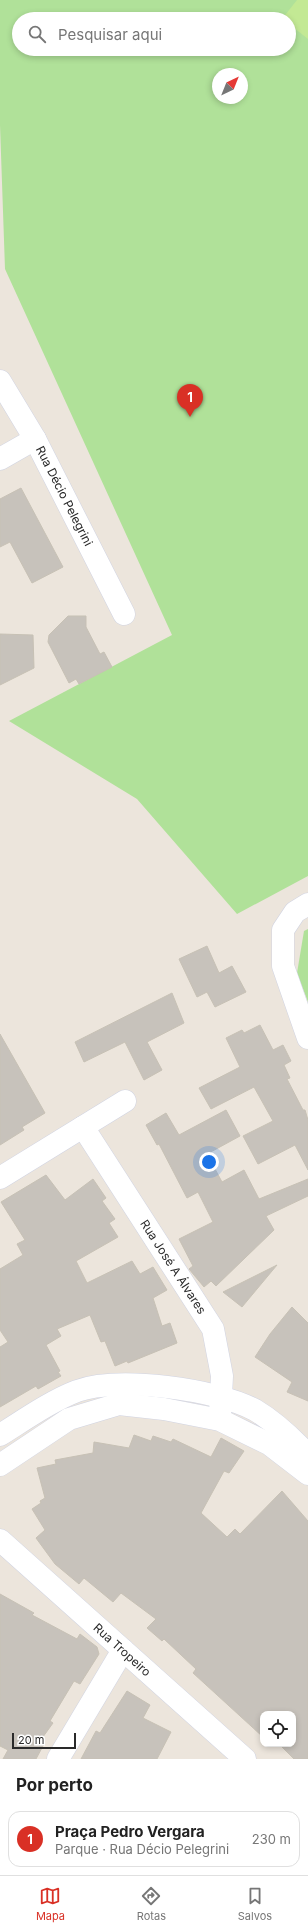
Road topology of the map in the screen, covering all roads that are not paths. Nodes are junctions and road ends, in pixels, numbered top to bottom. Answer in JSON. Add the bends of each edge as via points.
{"nodes":[{"id":1,"x":0,"y":381,"type":"edge"},
{"id":2,"x":35,"y":439,"type":"junction"},
{"id":3,"x":0,"y":459,"type":"edge"},
{"id":4,"x":124,"y":614,"type":"dead end"},
{"id":5,"x":308,"y":904,"type":"edge"},
{"id":6,"x":308,"y":1038,"type":"edge"},
{"id":7,"x":125,"y":1101,"type":"dead end"},
{"id":8,"x":83,"y":1128,"type":"junction"},
{"id":9,"x":0,"y":1178,"type":"edge"},
{"id":10,"x":221,"y":1396,"type":"junction"},
{"id":11,"x":220,"y":1420,"type":"junction"},
{"id":12,"x":0,"y":1435,"type":"edge"},
{"id":13,"x":308,"y":1455,"type":"edge"},
{"id":14,"x":0,"y":1465,"type":"edge"},
{"id":15,"x":308,"y":1474,"type":"edge"},
{"id":16,"x":0,"y":1540,"type":"edge"},
{"id":17,"x":123,"y":1650,"type":"junction"},
{"id":18,"x":58,"y":1759,"type":"edge"},
{"id":19,"x":245,"y":1759,"type":"edge"}],
"edges":[{"from":1,"to":2,"type":"street","name":"Rua Décio Pelegrini"},
{"from":2,"to":3,"type":"street"},
{"from":2,"to":4,"type":"street","name":"Rua Décio Pelegrini"},
{"from":5,"to":6,"type":"street","via":[[295,912],[283,930],[283,966]]},
{"from":7,"to":8,"type":"street"},
{"from":8,"to":9,"type":"street"},
{"from":8,"to":10,"type":"street","name":"Rua José A Álvares","via":[[213,1329],[222,1376]]},
{"from":10,"to":11,"type":"street","name":"Rua José A Álvares"},
{"from":10,"to":12,"type":"street","via":[[149,1385],[101,1384],[76,1391]]},
{"from":10,"to":13,"type":"street","via":[[255,1410],[289,1435]]},
{"from":11,"to":14,"type":"street","via":[[164,1409],[118,1404],[69,1420]]},
{"from":11,"to":15,"type":"street","via":[[269,1444]]},
{"from":16,"to":17,"type":"street","name":"Rua Tropeiro"},
{"from":17,"to":18,"type":"street"},
{"from":17,"to":19,"type":"street","name":"Rua Tropeiro"}]}
